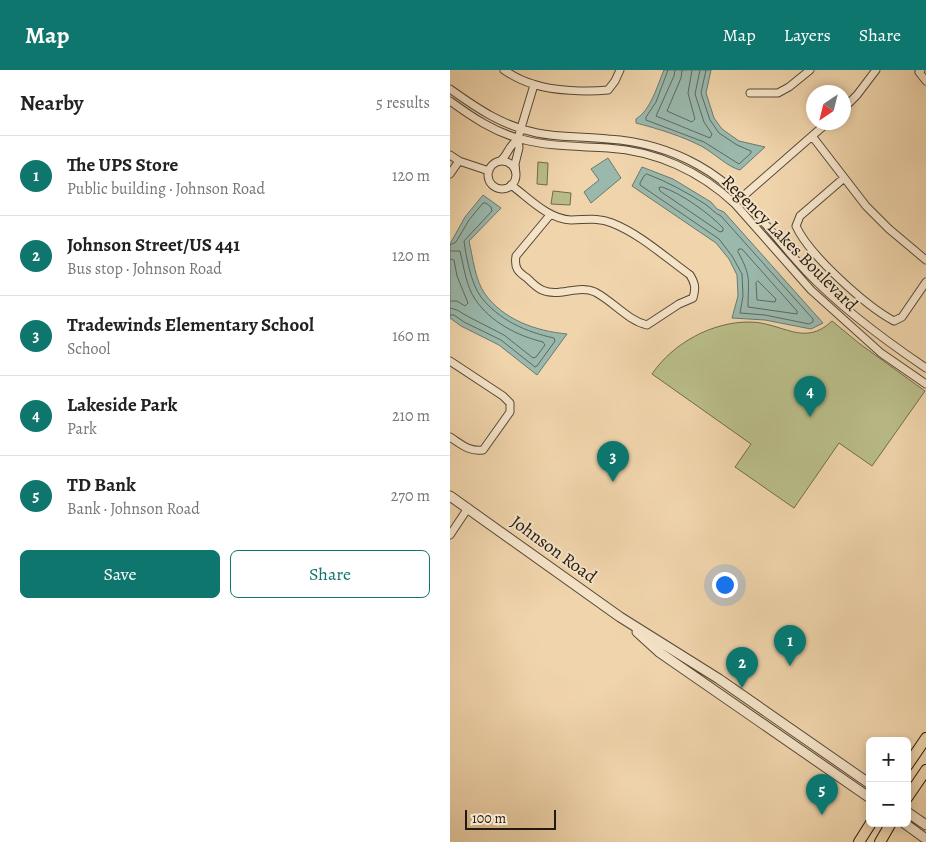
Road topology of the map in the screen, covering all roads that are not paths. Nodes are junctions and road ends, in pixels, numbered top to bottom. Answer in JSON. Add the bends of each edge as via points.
{"nodes":[{"id":1,"x":504,"y":70,"type":"edge"},
{"id":2,"x":620,"y":70,"type":"edge"},
{"id":3,"x":810,"y":70,"type":"edge"},
{"id":4,"x":876,"y":70,"type":"edge"},
{"id":5,"x":921,"y":70,"type":"edge"},
{"id":6,"x":926,"y":81,"type":"edge"},
{"id":7,"x":534,"y":85,"type":"junction"},
{"id":8,"x":450,"y":89,"type":"edge"},
{"id":9,"x":750,"y":93,"type":"dead end"},
{"id":10,"x":450,"y":101,"type":"edge"},
{"id":11,"x":851,"y":101,"type":"edge"},
{"id":12,"x":521,"y":129,"type":"junction"},
{"id":13,"x":819,"y":130,"type":"edge"},
{"id":14,"x":812,"y":136,"type":"junction"},
{"id":15,"x":518,"y":139,"type":"junction"},
{"id":16,"x":450,"y":155,"type":"edge"},
{"id":17,"x":459,"y":161,"type":"junction"},
{"id":18,"x":500,"y":161,"type":"junction"},
{"id":19,"x":489,"y":171,"type":"junction"},
{"id":20,"x":450,"y":174,"type":"edge"},
{"id":21,"x":516,"y":174,"type":"junction"},
{"id":22,"x":844,"y":178,"type":"junction"},
{"id":23,"x":511,"y":185,"type":"junction"},
{"id":24,"x":742,"y":197,"type":"junction"},
{"id":25,"x":735,"y":204,"type":"junction"},
{"id":26,"x":550,"y":215,"type":"junction"},
{"id":27,"x":926,"y":260,"type":"edge"},
{"id":28,"x":926,"y":282,"type":"edge"},
{"id":29,"x":450,"y":361,"type":"edge"},
{"id":30,"x":926,"y":368,"type":"edge"},
{"id":31,"x":926,"y":384,"type":"edge"},
{"id":32,"x":450,"y":437,"type":"edge"},
{"id":33,"x":450,"y":496,"type":"edge"},
{"id":34,"x":468,"y":508,"type":"junction"},
{"id":35,"x":450,"y":535,"type":"edge"},
{"id":36,"x":620,"y":617,"type":"junction"},
{"id":37,"x":659,"y":652,"type":"junction"},
{"id":38,"x":705,"y":670,"type":"junction"},
{"id":39,"x":926,"y":738,"type":"edge"},
{"id":40,"x":911,"y":760,"type":"edge"},
{"id":41,"x":926,"y":770,"type":"edge"},
{"id":42,"x":867,"y":782,"type":"edge"},
{"id":43,"x":911,"y":792,"type":"edge"},
{"id":44,"x":866,"y":795,"type":"edge"},
{"id":45,"x":911,"y":815,"type":"edge"},
{"id":46,"x":926,"y":825,"type":"edge"},
{"id":47,"x":868,"y":827,"type":"edge"},
{"id":48,"x":889,"y":827,"type":"edge"},
{"id":49,"x":910,"y":827,"type":"edge"},
{"id":50,"x":926,"y":839,"type":"edge"},
{"id":51,"x":859,"y":842,"type":"edge"},
{"id":52,"x":880,"y":842,"type":"edge"}],
"edges":[{"from":1,"to":7,"type":"street"},
{"from":2,"to":7,"type":"street","via":[[608,90]]},
{"from":3,"to":9,"type":"street","via":[[778,93]]},
{"from":4,"to":11,"type":"street"},
{"from":5,"to":6,"type":"street","via":[[919,72]]},
{"from":7,"to":12,"type":"street"},
{"from":8,"to":12,"type":"street","name":"Regency Lakes Boulevard","via":[[497,120]]},
{"from":10,"to":15,"type":"street","name":"Regency Lakes Boulevard","via":[[489,126]]},
{"from":12,"to":15,"type":"street"},
{"from":12,"to":24,"type":"street","name":"Regency Lakes Boulevard","via":[[556,136],[630,141],[665,150],[699,165]]},
{"from":13,"to":14,"type":"street"},
{"from":14,"to":22,"type":"street"},
{"from":14,"to":24,"type":"street"},
{"from":15,"to":18,"type":"street"},
{"from":15,"to":21,"type":"street"},
{"from":15,"to":25,"type":"street","name":"Regency Lakes Boulevard","via":[[651,155],[688,170]]},
{"from":16,"to":17,"type":"street"},
{"from":17,"to":19,"type":"street"},
{"from":17,"to":20,"type":"street"},
{"from":18,"to":19,"type":"street"},
{"from":18,"to":21,"type":"street","via":[[512,165]]},
{"from":19,"to":23,"type":"street","via":[[489,179],[495,186]]},
{"from":21,"to":23,"type":"street"},
{"from":22,"to":27,"type":"street","via":[[889,229]]},
{"from":22,"to":28,"type":"street","via":[[800,216],[796,226],[800,236],[842,281],[894,321],[902,316]]},
{"from":23,"to":26,"type":"street"},
{"from":24,"to":25,"type":"street"},
{"from":24,"to":30,"type":"street","name":"Regency Lakes Boulevard","via":[[824,289]]},
{"from":25,"to":31,"type":"street","name":"Regency Lakes Boulevard","via":[[811,290],[881,353]]},
{"from":26,"to":26,"type":"street","via":[[516,256],[515,263],[517,271],[542,290],[553,293],[586,289],[596,292],[638,323],[647,325],[693,298],[695,282],[690,275],[625,228],[594,218],[569,220]]},
{"from":29,"to":32,"type":"street","via":[[510,403],[510,412],[483,450],[467,449]]},
{"from":33,"to":34,"type":"street","name":"Johnson Road"},
{"from":34,"to":35,"type":"street"},
{"from":34,"to":36,"type":"street","name":"Johnson Road"},
{"from":36,"to":37,"type":"street","name":"Johnson Road"},
{"from":36,"to":38,"type":"street","name":"Johnson Road"},
{"from":37,"to":38,"type":"street","via":[[674,654],[698,670]]},
{"from":37,"to":44,"type":"street","name":"Johnson Road"},
{"from":38,"to":42,"type":"street","name":"Johnson Road"},
{"from":39,"to":40,"type":"main road"},
{"from":41,"to":43,"type":"main road"},
{"from":45,"to":46,"type":"street"},
{"from":47,"to":51,"type":"main road"},
{"from":48,"to":52,"type":"main road"},
{"from":49,"to":50,"type":"street"}]}
